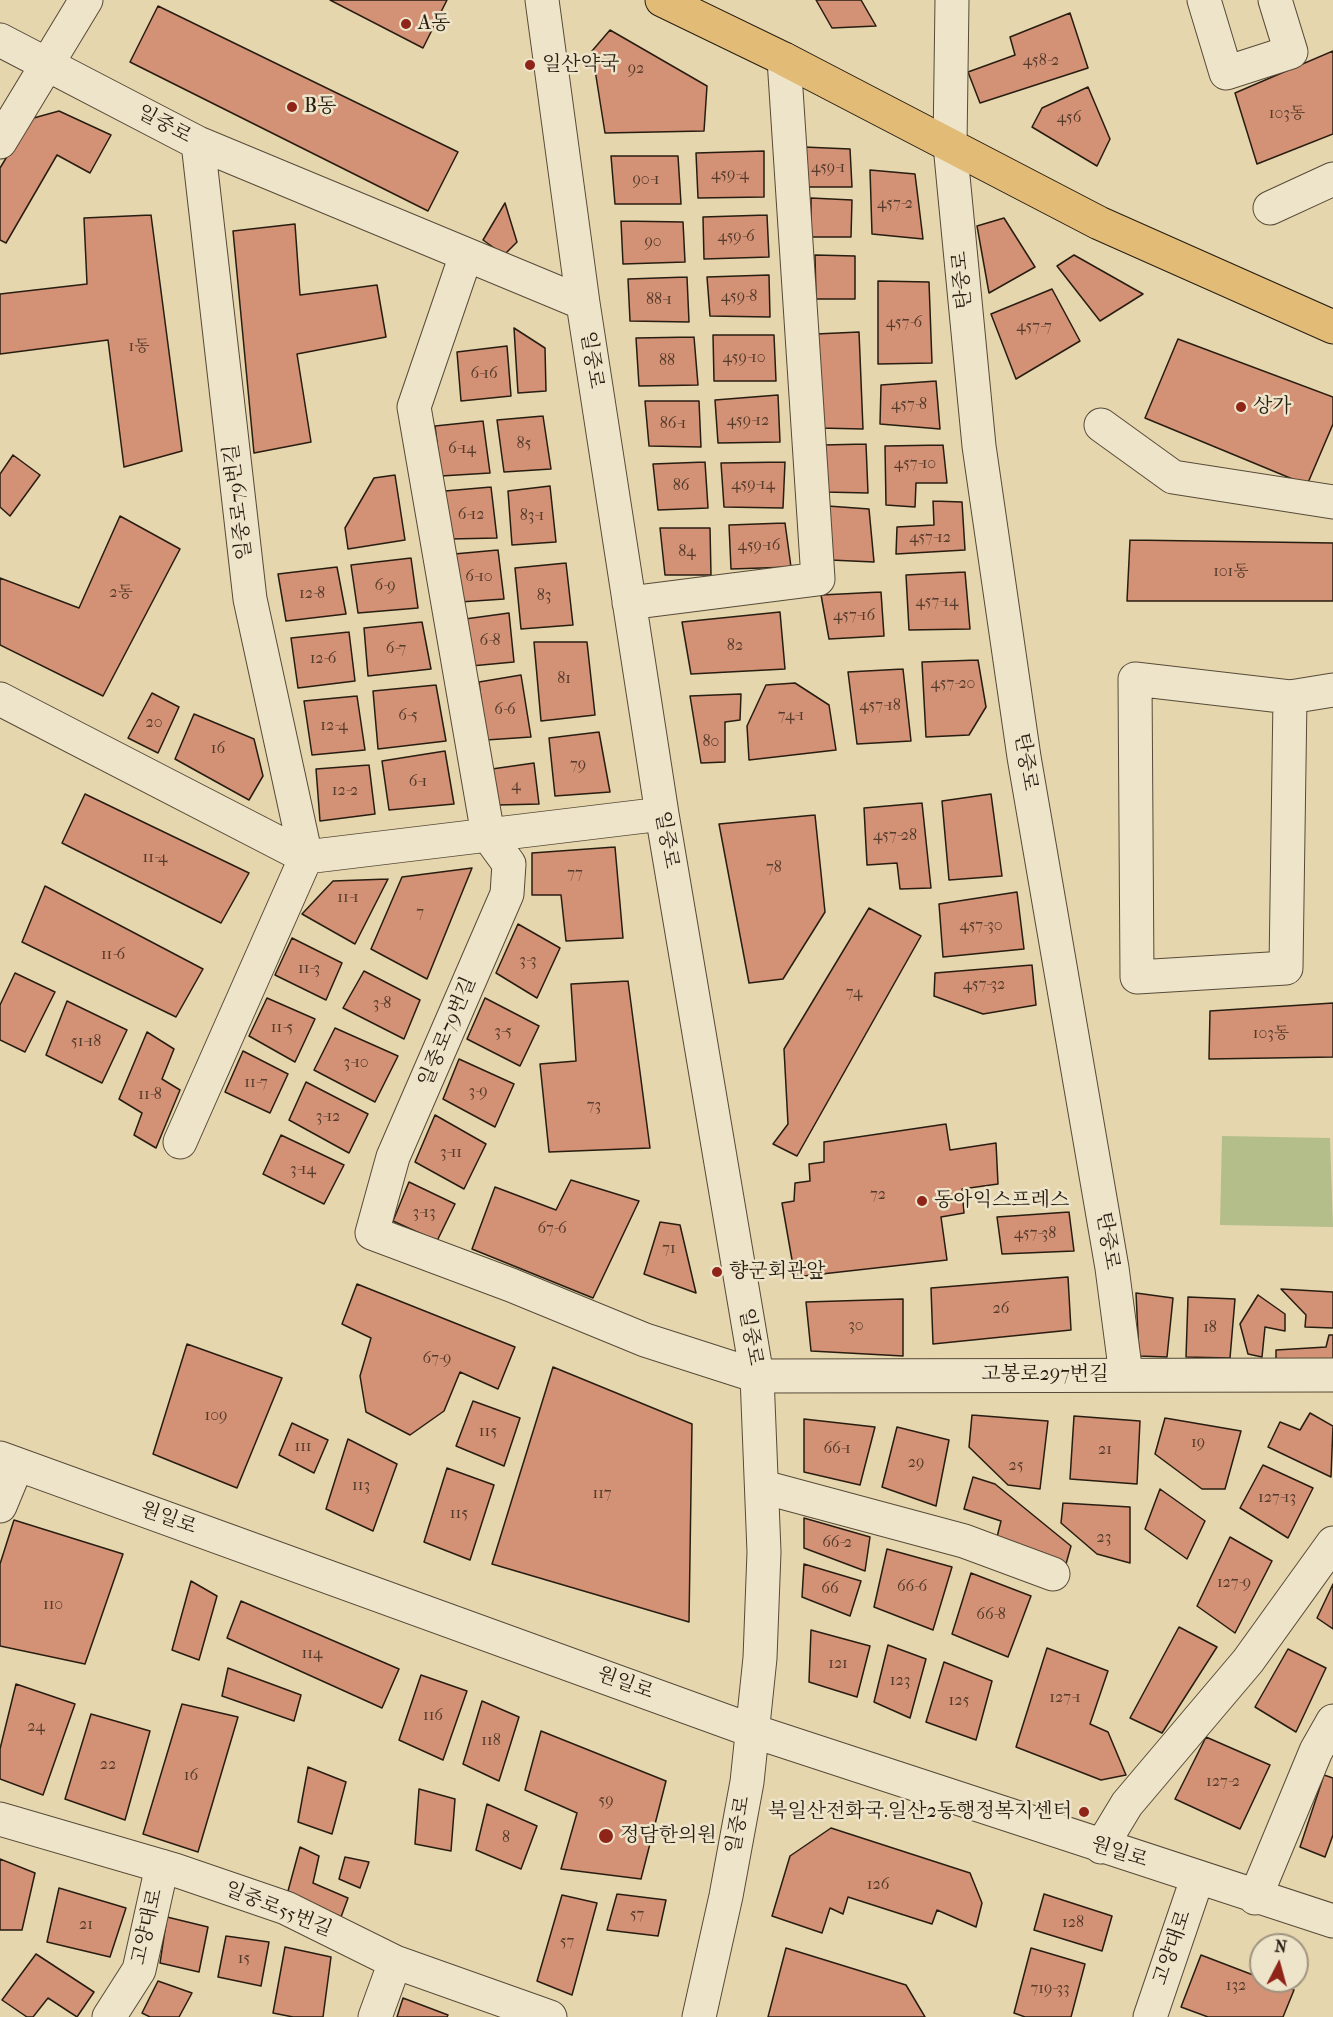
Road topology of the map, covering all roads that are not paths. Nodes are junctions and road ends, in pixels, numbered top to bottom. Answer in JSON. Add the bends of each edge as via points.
{"nodes":[{"id":1,"x":86,"y":0,"type":"edge"},
{"id":2,"x":542,"y":0,"type":"edge"},
{"id":3,"x":662,"y":0,"type":"edge"},
{"id":4,"x":952,"y":0,"type":"edge"},
{"id":5,"x":1204,"y":0,"type":"edge"},
{"id":6,"x":1275,"y":0,"type":"edge"},
{"id":7,"x":0,"y":40,"type":"edge"},
{"id":8,"x":784,"y":59,"type":"junction"},
{"id":9,"x":48,"y":64,"type":"junction"},
{"id":10,"x":0,"y":142,"type":"edge"},
{"id":11,"x":198,"y":143,"type":"junction"},
{"id":12,"x":950,"y":145,"type":"junction"},
{"id":13,"x":1333,"y":179,"type":"edge"},
{"id":14,"x":1270,"y":207,"type":"dead end"},
{"id":15,"x":466,"y":255,"type":"junction"},
{"id":16,"x":583,"y":303,"type":"junction"},
{"id":17,"x":1333,"y":327,"type":"edge"},
{"id":18,"x":1101,"y":425,"type":"dead end"},
{"id":19,"x":1333,"y":502,"type":"edge"},
{"id":20,"x":629,"y":603,"type":"junction"},
{"id":21,"x":1333,"y":690,"type":"edge"},
{"id":22,"x":1290,"y":698,"type":"junction"},
{"id":23,"x":0,"y":699,"type":"edge"},
{"id":24,"x":662,"y":814,"type":"junction"},
{"id":25,"x":488,"y":835,"type":"junction"},
{"id":26,"x":306,"y":856,"type":"junction"},
{"id":27,"x":180,"y":1142,"type":"dead end"},
{"id":28,"x":372,"y":1233,"type":"joint"},
{"id":29,"x":1126,"y":1375,"type":"junction"},
{"id":30,"x":1333,"y":1375,"type":"edge"},
{"id":31,"x":757,"y":1376,"type":"junction"},
{"id":32,"x":9,"y":1462,"type":"edge"},
{"id":33,"x":763,"y":1487,"type":"junction"},
{"id":34,"x":0,"y":1506,"type":"edge"},
{"id":35,"x":1333,"y":1543,"type":"edge"},
{"id":36,"x":1053,"y":1574,"type":"dead end"},
{"id":37,"x":1333,"y":1721,"type":"edge"},
{"id":38,"x":753,"y":1731,"type":"junction"},
{"id":39,"x":0,"y":1819,"type":"edge"},
{"id":40,"x":1101,"y":1847,"type":"junction"},
{"id":41,"x":162,"y":1866,"type":"junction"},
{"id":42,"x":1197,"y":1879,"type":"junction"},
{"id":43,"x":1255,"y":1898,"type":"junction"},
{"id":44,"x":1333,"y":1922,"type":"edge"},
{"id":45,"x":394,"y":1962,"type":"junction"},
{"id":46,"x":109,"y":2017,"type":"edge"},
{"id":47,"x":375,"y":2017,"type":"edge"},
{"id":48,"x":550,"y":2017,"type":"edge"},
{"id":49,"x":699,"y":2017,"type":"edge"},
{"id":50,"x":1149,"y":2017,"type":"edge"}],
"edges":[{"from":1,"to":9,"type":"street"},
{"from":2,"to":16,"type":"street","name":"일중로"},
{"from":3,"to":8,"type":"main road"},
{"from":4,"to":12,"type":"street","name":"탄중로"},
{"from":5,"to":6,"type":"street","via":[[1226,73],[1291,52]]},
{"from":7,"to":9,"type":"street","name":"일중로"},
{"from":8,"to":12,"type":"main road"},
{"from":8,"to":20,"type":"street","via":[[818,579]]},
{"from":9,"to":10,"type":"street"},
{"from":9,"to":11,"type":"street","name":"일중로"},
{"from":11,"to":15,"type":"street","name":"일중로"},
{"from":11,"to":26,"type":"street","name":"일중로79번길","via":[[250,599]]},
{"from":12,"to":17,"type":"main road","via":[[1099,223]]},
{"from":12,"to":29,"type":"street","name":"탄중로","via":[[978,446],[1024,757],[1112,1268]]},
{"from":13,"to":14,"type":"street"},
{"from":15,"to":16,"type":"street","name":"일중로"},
{"from":15,"to":25,"type":"street","name":"일중로79번길","via":[[414,407]]},
{"from":16,"to":20,"type":"street","name":"일중로"},
{"from":18,"to":19,"type":"street","via":[[1173,477]]},
{"from":20,"to":24,"type":"street","name":"일중로"},
{"from":21,"to":22,"type":"street"},
{"from":22,"to":22,"type":"street","via":[[1135,679],[1137,977],[1286,968]]},
{"from":23,"to":26,"type":"street"},
{"from":24,"to":25,"type":"street"},
{"from":24,"to":31,"type":"street","name":"일중로"},
{"from":25,"to":26,"type":"street"},
{"from":25,"to":28,"type":"street","name":"일중로79번길","via":[[509,864],[507,894],[393,1157]]},
{"from":26,"to":27,"type":"street"},
{"from":28,"to":31,"type":"street","name":"일중로","via":[[645,1340]]},
{"from":29,"to":30,"type":"street","name":"고봉로297번길"},
{"from":29,"to":31,"type":"street","name":"고봉로297번길"},
{"from":31,"to":33,"type":"street","name":"일중로"},
{"from":32,"to":34,"type":"street"},
{"from":32,"to":38,"type":"street","name":"원일로"},
{"from":33,"to":36,"type":"street","via":[[964,1541]]},
{"from":33,"to":38,"type":"street","name":"일중로","via":[[762,1599]]},
{"from":35,"to":40,"type":"street","via":[[1248,1661],[1127,1804]]},
{"from":37,"to":43,"type":"street","via":[[1316,1751]]},
{"from":38,"to":40,"type":"street","name":"원일로"},
{"from":38,"to":49,"type":"street","name":"일중로","via":[[726,1896]]},
{"from":39,"to":41,"type":"street","name":"일중로55번길"},
{"from":40,"to":42,"type":"street","name":"원일로"},
{"from":41,"to":45,"type":"street","name":"일중로55번길","via":[[286,1908]]},
{"from":41,"to":46,"type":"street","name":"고양대로","via":[[139,1970]]},
{"from":42,"to":43,"type":"street","name":"원일로"},
{"from":42,"to":50,"type":"street","name":"고양대로"},
{"from":43,"to":44,"type":"street","name":"원일로"},
{"from":45,"to":47,"type":"street"},
{"from":45,"to":48,"type":"street","name":"일중로55번길"}]}
